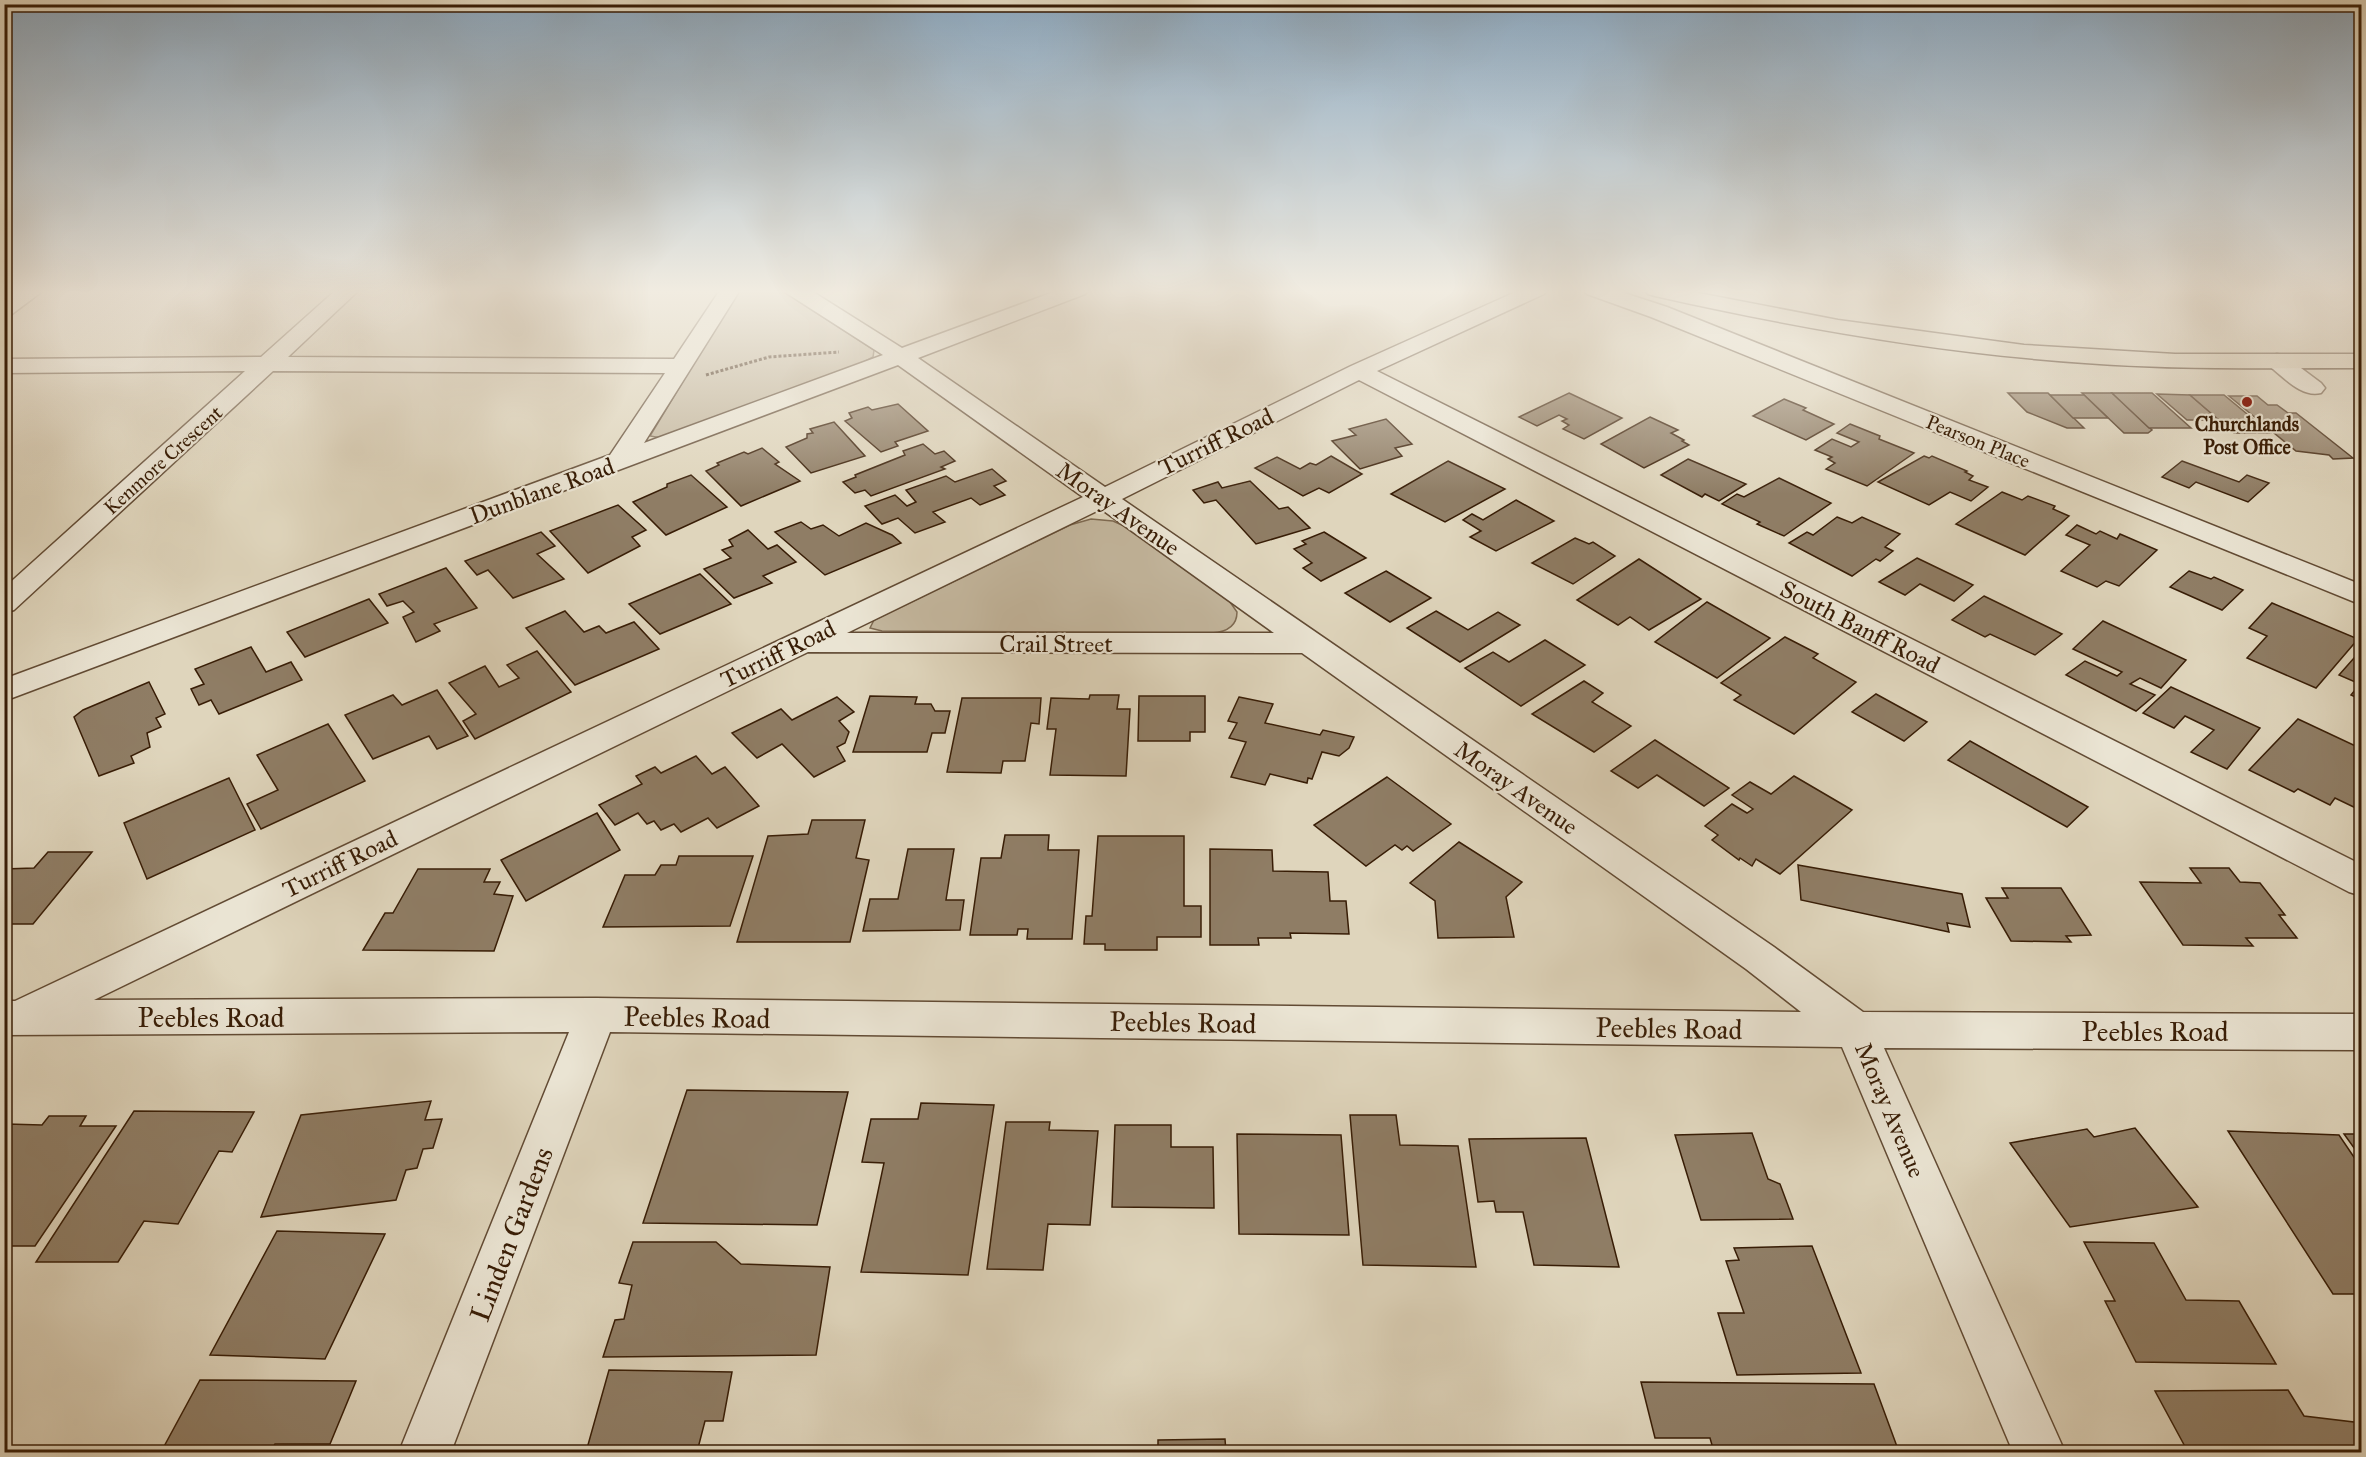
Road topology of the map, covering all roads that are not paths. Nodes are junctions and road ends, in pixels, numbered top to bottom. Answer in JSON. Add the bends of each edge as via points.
{"nodes":[{"id":1,"x":273,"y":358,"type":"edge"},
{"id":2,"x":687,"y":358,"type":"edge"},
{"id":3,"x":872,"y":358,"type":"edge"},
{"id":4,"x":902,"y":358,"type":"edge"},
{"id":5,"x":1388,"y":358,"type":"edge"},
{"id":6,"x":1773,"y":358,"type":"edge"},
{"id":7,"x":2124,"y":358,"type":"edge"},
{"id":8,"x":2269,"y":358,"type":"edge"},
{"id":9,"x":2277,"y":361,"type":"junction"},
{"id":10,"x":2361,"y":361,"type":"edge"},
{"id":11,"x":268,"y":363,"type":"junction"},
{"id":12,"x":4,"y":366,"type":"edge"},
{"id":13,"x":1359,"y":371,"type":"junction"},
{"id":14,"x":678,"y":372,"type":"junction"},
{"id":15,"x":2313,"y":388,"type":"dead end"},
{"id":16,"x":619,"y":462,"type":"junction"},
{"id":17,"x":1103,"y":498,"type":"junction"},
{"id":18,"x":2361,"y":596,"type":"edge"},
{"id":19,"x":4,"y":604,"type":"edge"},
{"id":20,"x":802,"y":643,"type":"junction"},
{"id":21,"x":1309,"y":644,"type":"junction"},
{"id":22,"x":4,"y":691,"type":"edge"},
{"id":23,"x":2361,"y":882,"type":"edge"},
{"id":24,"x":596,"y":1016,"type":"junction"},
{"id":25,"x":12,"y":1018,"type":"edge"},
{"id":26,"x":1855,"y":1030,"type":"junction"},
{"id":27,"x":2361,"y":1032,"type":"edge"},
{"id":28,"x":425,"y":1452,"type":"edge"},
{"id":29,"x":2039,"y":1452,"type":"edge"}],
"edges":[{"from":1,"to":11,"type":"street","name":"Kenmore Crescent"},
{"from":2,"to":14,"type":"street"},
{"from":3,"to":16,"type":"street","name":"Dunblane Road"},
{"from":4,"to":17,"type":"street","name":"Moray Avenue"},
{"from":5,"to":13,"type":"street","name":"Turriff Road"},
{"from":6,"to":18,"type":"street","name":"Pearson Place"},
{"from":7,"to":9,"type":"main road"},
{"from":8,"to":9,"type":"main road"},
{"from":9,"to":10,"type":"main road"},
{"from":9,"to":15,"type":"street"},
{"from":11,"to":12,"type":"street"},
{"from":11,"to":14,"type":"street"},
{"from":11,"to":19,"type":"street","name":"Kenmore Crescent"},
{"from":13,"to":17,"type":"street","name":"Turriff Road"},
{"from":13,"to":23,"type":"street","name":"South Banff Road"},
{"from":14,"to":16,"type":"street"},
{"from":16,"to":22,"type":"street","name":"Dunblane Road"},
{"from":17,"to":20,"type":"street","name":"Turriff Road"},
{"from":17,"to":21,"type":"street","name":"Moray Avenue"},
{"from":20,"to":21,"type":"street","name":"Crail Street"},
{"from":20,"to":25,"type":"street","name":"Turriff Road"},
{"from":21,"to":26,"type":"street","name":"Moray Avenue","via":[[1760,958]]},
{"from":24,"to":25,"type":"street","name":"Peebles Road"},
{"from":24,"to":26,"type":"street","name":"Peebles Road"},
{"from":24,"to":28,"type":"street","name":"Linden Gardens"},
{"from":26,"to":27,"type":"street","name":"Peebles Road"},
{"from":26,"to":29,"type":"street","name":"Moray Avenue"}]}
